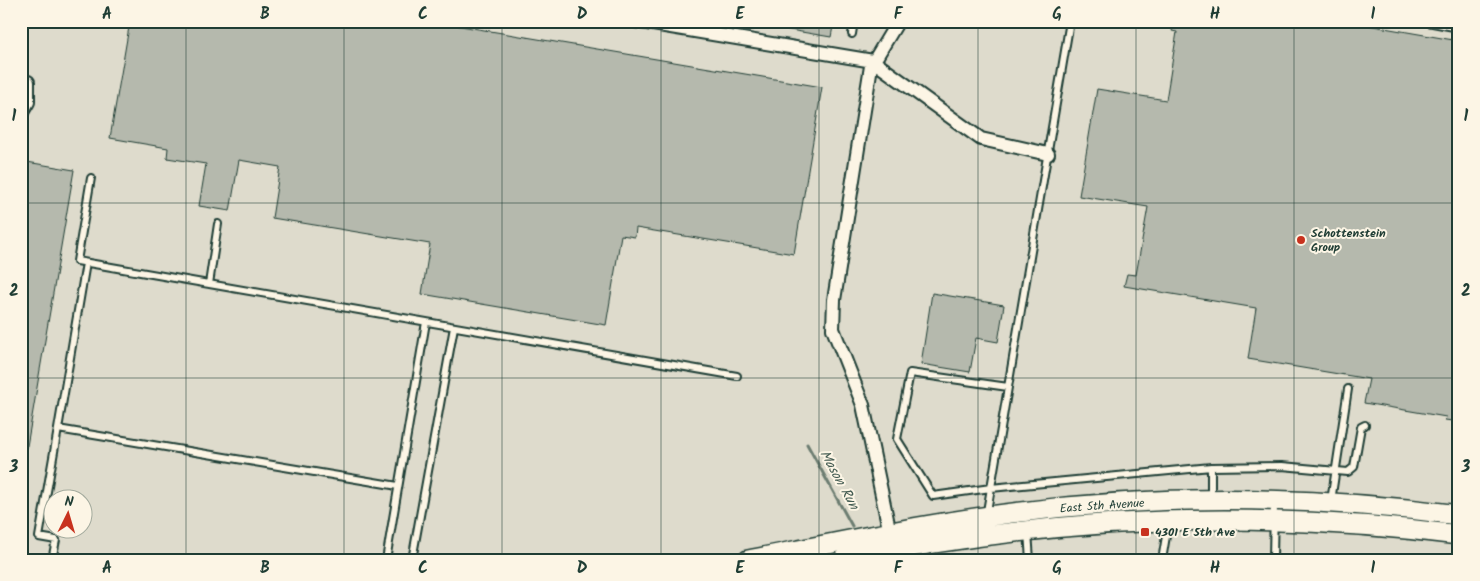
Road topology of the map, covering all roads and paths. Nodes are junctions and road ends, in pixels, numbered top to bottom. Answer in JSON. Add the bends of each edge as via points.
{"nodes":[{"id":1,"x":635,"y":21,"type":"edge"},
{"id":2,"x":854,"y":21,"type":"edge"},
{"id":3,"x":898,"y":21,"type":"edge"},
{"id":4,"x":1070,"y":21,"type":"edge"},
{"id":5,"x":1422,"y":21,"type":"edge"},
{"id":6,"x":1459,"y":28,"type":"edge"},
{"id":7,"x":852,"y":34,"type":"dead end"},
{"id":8,"x":874,"y":62,"type":"junction"},
{"id":9,"x":28,"y":82,"type":"dead end"},
{"id":10,"x":21,"y":114,"type":"edge"},
{"id":11,"x":1048,"y":154,"type":"junction"},
{"id":12,"x":91,"y":178,"type":"dead end"},
{"id":13,"x":218,"y":224,"type":"dead end"},
{"id":14,"x":86,"y":263,"type":"junction"},
{"id":15,"x":209,"y":284,"type":"junction"},
{"id":16,"x":426,"y":322,"type":"junction"},
{"id":17,"x":454,"y":327,"type":"junction"},
{"id":18,"x":737,"y":376,"type":"dead end"},
{"id":19,"x":1008,"y":387,"type":"junction"},
{"id":20,"x":1348,"y":389,"type":"dead end"},
{"id":21,"x":1365,"y":424,"type":"dead end"},
{"id":22,"x":58,"y":429,"type":"junction"},
{"id":23,"x":1212,"y":467,"type":"junction"},
{"id":24,"x":1336,"y":472,"type":"junction"},
{"id":25,"x":398,"y":486,"type":"junction"},
{"id":26,"x":990,"y":488,"type":"junction"},
{"id":27,"x":1274,"y":500,"type":"junction"},
{"id":28,"x":1211,"y":501,"type":"junction"},
{"id":29,"x":1331,"y":502,"type":"junction"},
{"id":30,"x":1459,"y":515,"type":"edge"},
{"id":31,"x":986,"y":516,"type":"junction"},
{"id":32,"x":1169,"y":520,"type":"junction"},
{"id":33,"x":1273,"y":520,"type":"junction"},
{"id":34,"x":1028,"y":530,"type":"junction"},
{"id":35,"x":1459,"y":535,"type":"edge"},
{"id":36,"x":982,"y":536,"type":"junction"},
{"id":37,"x":891,"y":542,"type":"junction"},
{"id":38,"x":52,"y":560,"type":"edge"},
{"id":39,"x":386,"y":560,"type":"edge"},
{"id":40,"x":412,"y":560,"type":"edge"},
{"id":41,"x":748,"y":560,"type":"edge"},
{"id":42,"x":843,"y":560,"type":"edge"},
{"id":43,"x":1030,"y":560,"type":"edge"},
{"id":44,"x":1162,"y":560,"type":"edge"},
{"id":45,"x":1273,"y":560,"type":"edge"}],
"edges":[{"from":1,"to":8,"type":"street"},
{"from":2,"to":7,"type":"lane"},
{"from":3,"to":8,"type":"street"},
{"from":4,"to":11,"type":"lane"},
{"from":5,"to":6,"type":"lane"},
{"from":8,"to":11,"type":"street","via":[[981,139]]},
{"from":8,"to":37,"type":"street","via":[[870,66],[834,300],[833,329],[863,405]]},
{"from":9,"to":10,"type":"street","via":[[28,102]]},
{"from":11,"to":19,"type":"lane"},
{"from":12,"to":14,"type":"lane","via":[[78,261]]},
{"from":13,"to":15,"type":"lane"},
{"from":14,"to":15,"type":"lane"},
{"from":14,"to":22,"type":"lane"},
{"from":15,"to":16,"type":"lane"},
{"from":16,"to":17,"type":"lane"},
{"from":16,"to":25,"type":"lane"},
{"from":17,"to":18,"type":"lane"},
{"from":17,"to":40,"type":"lane"},
{"from":19,"to":26,"type":"lane"},
{"from":19,"to":26,"type":"lane","via":[[910,373],[897,439],[933,496]]},
{"from":20,"to":24,"type":"lane"},
{"from":21,"to":24,"type":"lane","via":[[1354,467],[1348,472]]},
{"from":22,"to":25,"type":"lane"},
{"from":22,"to":38,"type":"lane","via":[[39,538],[56,540]]},
{"from":23,"to":24,"type":"lane","via":[[1282,466]]},
{"from":23,"to":26,"type":"lane"},
{"from":23,"to":28,"type":"lane"},
{"from":24,"to":29,"type":"lane"},
{"from":25,"to":39,"type":"lane"},
{"from":26,"to":31,"type":"lane"},
{"from":27,"to":28,"type":"main road","name":"East 5th Avenue"},
{"from":27,"to":29,"type":"main road","name":"East 5th Avenue"},
{"from":27,"to":33,"type":"lane"},
{"from":28,"to":31,"type":"main road","name":"East 5th Avenue","via":[[1103,505]]},
{"from":29,"to":30,"type":"main road","name":"East 5th Avenue"},
{"from":31,"to":36,"type":"lane"},
{"from":31,"to":37,"type":"main road","name":"East 5th Avenue"},
{"from":32,"to":33,"type":"main road","name":"East 5th Avenue"},
{"from":32,"to":34,"type":"main road","name":"East 5th Avenue"},
{"from":32,"to":44,"type":"lane"},
{"from":33,"to":35,"type":"main road","name":"East 5th Avenue","via":[[1345,523]]},
{"from":33,"to":45,"type":"lane"},
{"from":34,"to":36,"type":"main road","name":"East 5th Avenue"},
{"from":34,"to":43,"type":"lane"},
{"from":36,"to":37,"type":"main road","name":"East 5th Avenue"},
{"from":37,"to":41,"type":"main road","name":"East 5th Avenue"},
{"from":37,"to":42,"type":"main road","name":"East 5th Avenue"}]}
